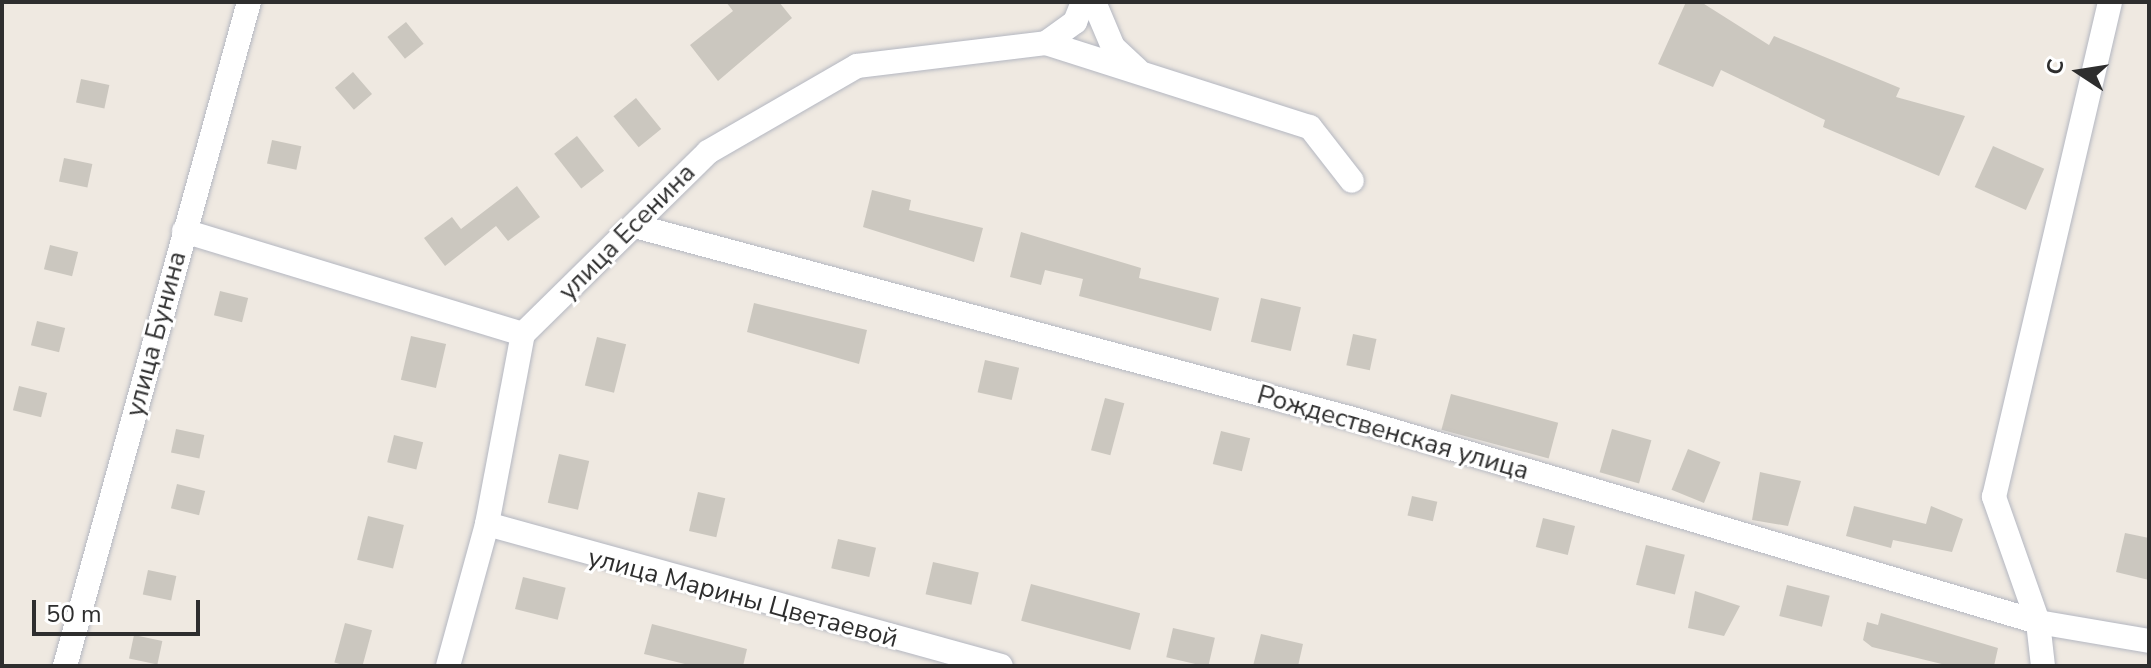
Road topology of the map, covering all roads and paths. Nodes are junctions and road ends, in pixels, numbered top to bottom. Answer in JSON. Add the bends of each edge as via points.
{"nodes":[{"id":1,"x":249,"y":2,"type":"edge"},
{"id":2,"x":1083,"y":2,"type":"edge"},
{"id":3,"x":1094,"y":2,"type":"edge"},
{"id":4,"x":2110,"y":2,"type":"edge"},
{"id":5,"x":1046,"y":43,"type":"junction"},
{"id":6,"x":1145,"y":76,"type":"junction"},
{"id":7,"x":1352,"y":181,"type":"dead end"},
{"id":8,"x":635,"y":226,"type":"junction"},
{"id":9,"x":184,"y":231,"type":"junction"},
{"id":10,"x":523,"y":334,"type":"junction"},
{"id":11,"x":487,"y":524,"type":"junction"},
{"id":12,"x":2038,"y":622,"type":"junction"},
{"id":13,"x":2149,"y":641,"type":"edge"},
{"id":14,"x":65,"y":666,"type":"edge"},
{"id":15,"x":448,"y":666,"type":"edge"},
{"id":16,"x":1001,"y":666,"type":"edge"},
{"id":17,"x":2043,"y":666,"type":"edge"}],
"edges":[{"from":1,"to":9,"type":"street","name":"улица Бунина"},
{"from":2,"to":5,"type":"street","via":[[1075,22]]},
{"from":3,"to":6,"type":"street","via":[[1113,47]]},
{"from":4,"to":12,"type":"street","via":[[1994,497]]},
{"from":5,"to":6,"type":"street"},
{"from":5,"to":8,"type":"street","name":"улица Есенина","via":[[857,66],[708,152],[665,186]]},
{"from":6,"to":7,"type":"street","via":[[1310,127]]},
{"from":8,"to":10,"type":"street","name":"улица Есенина"},
{"from":8,"to":12,"type":"street","name":"Рождественская улица","via":[[1353,419]]},
{"from":9,"to":10,"type":"street"},
{"from":9,"to":14,"type":"street","name":"улица Бунина"},
{"from":10,"to":11,"type":"street"},
{"from":11,"to":15,"type":"street"},
{"from":11,"to":16,"type":"street","name":"улица Марины Цветаевой"},
{"from":12,"to":13,"type":"street","name":"Рождественская улица"},
{"from":12,"to":17,"type":"street"}]}
